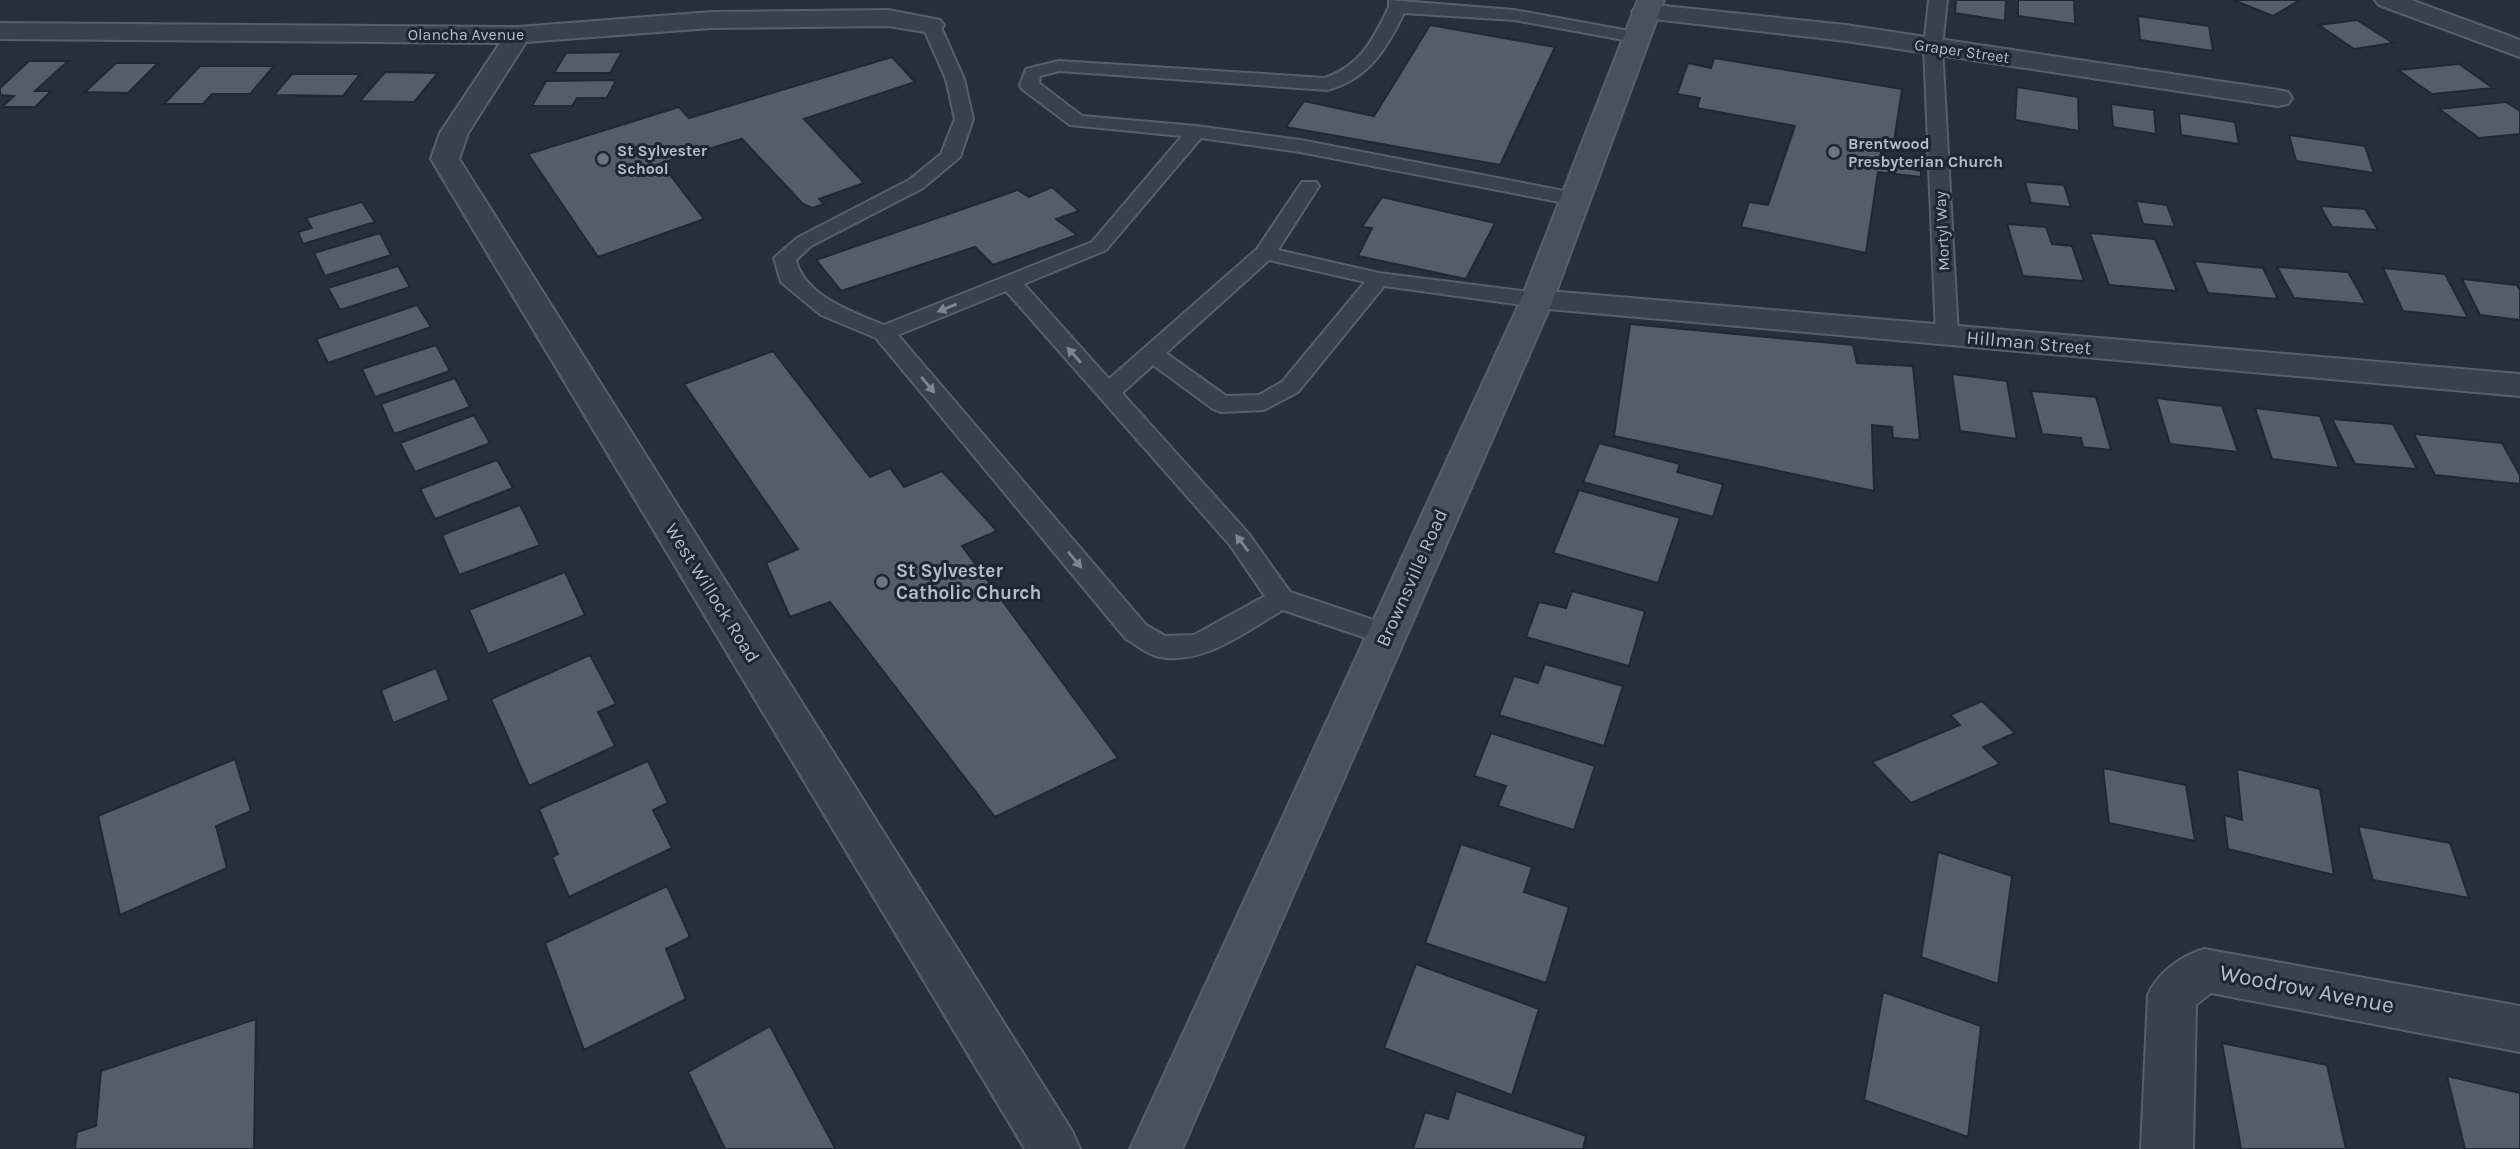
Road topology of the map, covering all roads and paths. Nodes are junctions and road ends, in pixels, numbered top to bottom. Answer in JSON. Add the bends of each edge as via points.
{"nodes":[{"id":1,"x":731,"y":0,"type":"edge"},
{"id":2,"x":1938,"y":0,"type":"edge"},
{"id":3,"x":2388,"y":0,"type":"edge"},
{"id":4,"x":1398,"y":4,"type":"edge"},
{"id":5,"x":1644,"y":16,"type":"edge"},
{"id":6,"x":711,"y":20,"type":"junction"},
{"id":7,"x":931,"y":25,"type":"joint"},
{"id":8,"x":0,"y":32,"type":"edge"},
{"id":9,"x":518,"y":35,"type":"junction"},
{"id":10,"x":1933,"y":47,"type":"junction"},
{"id":11,"x":2520,"y":49,"type":"edge"},
{"id":12,"x":2278,"y":98,"type":"dead end"},
{"id":13,"x":1196,"y":132,"type":"junction"},
{"id":14,"x":1309,"y":186,"type":"dead end"},
{"id":15,"x":1575,"y":199,"type":"junction"},
{"id":16,"x":1265,"y":253,"type":"junction"},
{"id":17,"x":1378,"y":279,"type":"junction"},
{"id":18,"x":1010,"y":282,"type":"junction"},
{"id":19,"x":1537,"y":300,"type":"junction"},
{"id":20,"x":884,"y":333,"type":"junction"},
{"id":21,"x":1947,"y":335,"type":"junction"},
{"id":22,"x":1152,"y":354,"type":"junction"},
{"id":23,"x":2520,"y":385,"type":"edge"},
{"id":24,"x":1108,"y":392,"type":"junction"},
{"id":25,"x":1281,"y":599,"type":"junction"},
{"id":26,"x":1387,"y":635,"type":"junction"},
{"id":27,"x":2520,"y":1029,"type":"edge"},
{"id":28,"x":1054,"y":1149,"type":"edge"},
{"id":29,"x":1156,"y":1149,"type":"edge"},
{"id":30,"x":2167,"y":1149,"type":"edge"}],
"edges":[{"from":1,"to":6,"type":"street"},
{"from":2,"to":10,"type":"lane","name":"Mortyl Way"},
{"from":3,"to":11,"type":"street"},
{"from":4,"to":5,"type":"lane","via":[[1514,15]]},
{"from":4,"to":13,"type":"lane","via":[[1373,58],[1348,77],[1327,85],[1059,66],[1032,73],[1029,85],[1077,121]]},
{"from":5,"to":10,"type":"street","name":"Graper Street","via":[[1846,33]]},
{"from":5,"to":15,"type":"main road","name":"Brownsville Road"},
{"from":6,"to":7,"type":"street","name":"Olancha Avenue","via":[[888,18]]},
{"from":6,"to":9,"type":"street","name":"Olancha Avenue"},
{"from":7,"to":20,"type":"lane","via":[[955,79],[964,119],[950,158],[916,184],[804,242],[785,258],[789,277],[830,310]]},
{"from":8,"to":9,"type":"street","name":"Olancha Avenue"},
{"from":9,"to":28,"type":"street","name":"West Willock Road","via":[[454,133],[445,159]]},
{"from":10,"to":12,"type":"street","name":"Graper Street"},
{"from":10,"to":21,"type":"lane","name":"Mortyl Way"},
{"from":13,"to":15,"type":"lane","via":[[1300,146]]},
{"from":13,"to":18,"type":"lane","via":[[1098,246]]},
{"from":14,"to":16,"type":"lane"},
{"from":15,"to":19,"type":"main road","name":"Brownsville Road"},
{"from":16,"to":17,"type":"lane"},
{"from":16,"to":22,"type":"lane"},
{"from":17,"to":19,"type":"lane"},
{"from":17,"to":22,"type":"lane","via":[[1290,387],[1264,402],[1221,404]]},
{"from":18,"to":20,"type":"lane","one_way":true},
{"from":24,"to":18,"type":"lane","one_way":true},
{"from":19,"to":21,"type":"street","name":"Hillman Street"},
{"from":19,"to":26,"type":"main road","name":"Brownsville Road"},
{"from":20,"to":25,"type":"lane","one_way":true,"via":[[1136,632],[1161,647],[1199,645]]},
{"from":21,"to":23,"type":"street","name":"Hillman Street"},
{"from":22,"to":24,"type":"lane"},
{"from":25,"to":24,"type":"lane","one_way":true,"via":[[1239,538]]},
{"from":25,"to":26,"type":"lane"},
{"from":26,"to":29,"type":"main road","name":"Brownsville Road"},
{"from":27,"to":30,"type":"street","name":"Woodrow Avenue","via":[[2204,970],[2172,995]]}]}
